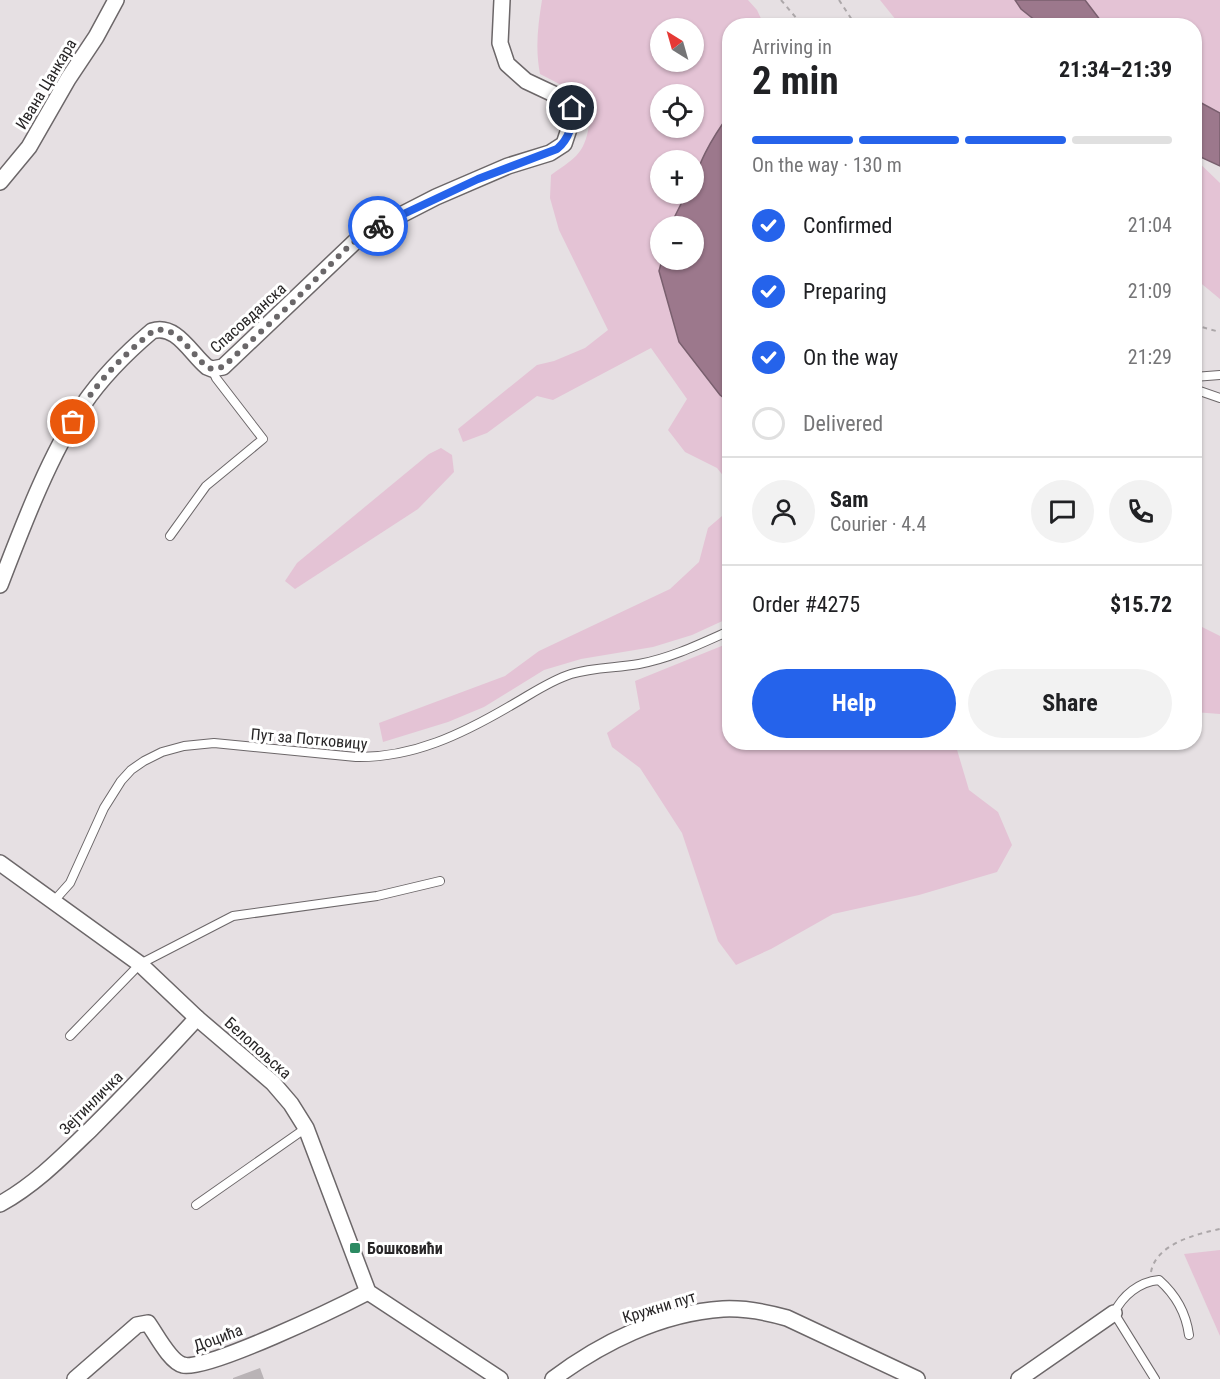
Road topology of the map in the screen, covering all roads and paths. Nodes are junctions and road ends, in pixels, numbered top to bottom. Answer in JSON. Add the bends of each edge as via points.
{"nodes":[{"id":1,"x":116,"y":0,"type":"edge"},
{"id":2,"x":502,"y":0,"type":"edge"},
{"id":3,"x":781,"y":0,"type":"edge"},
{"id":4,"x":839,"y":0,"type":"edge"},
{"id":5,"x":796,"y":18,"type":"edge"},
{"id":6,"x":851,"y":18,"type":"edge"},
{"id":7,"x":0,"y":182,"type":"edge"},
{"id":8,"x":1202,"y":327,"type":"edge"},
{"id":9,"x":1220,"y":332,"type":"edge"},
{"id":10,"x":212,"y":369,"type":"junction"},
{"id":11,"x":1220,"y":375,"type":"edge"},
{"id":12,"x":1202,"y":376,"type":"edge"},
{"id":13,"x":1202,"y":391,"type":"edge"},
{"id":14,"x":1220,"y":398,"type":"edge"},
{"id":15,"x":171,"y":536,"type":"dead end"},
{"id":16,"x":0,"y":585,"type":"edge"},
{"id":17,"x":722,"y":634,"type":"edge"},
{"id":18,"x":0,"y":863,"type":"edge"},
{"id":19,"x":440,"y":881,"type":"dead end"},
{"id":20,"x":52,"y":903,"type":"junction"},
{"id":21,"x":140,"y":964,"type":"junction"},
{"id":22,"x":197,"y":1018,"type":"junction"},
{"id":23,"x":70,"y":1036,"type":"dead end"},
{"id":24,"x":306,"y":1128,"type":"junction"},
{"id":25,"x":0,"y":1204,"type":"edge"},
{"id":26,"x":196,"y":1205,"type":"dead end"},
{"id":27,"x":1220,"y":1228,"type":"edge"},
{"id":28,"x":1152,"y":1281,"type":"junction"},
{"id":29,"x":368,"y":1292,"type":"junction"},
{"id":30,"x":1114,"y":1312,"type":"junction"},
{"id":31,"x":1189,"y":1335,"type":"dead end"},
{"id":32,"x":75,"y":1379,"type":"edge"},
{"id":33,"x":500,"y":1379,"type":"edge"},
{"id":34,"x":553,"y":1379,"type":"edge"},
{"id":35,"x":917,"y":1379,"type":"edge"},
{"id":36,"x":1019,"y":1379,"type":"edge"},
{"id":37,"x":1155,"y":1379,"type":"edge"}],
"edges":[{"from":1,"to":7,"type":"street","name":"Ивана Цанкара","via":[[29,147]]},
{"from":2,"to":10,"type":"street","name":"Спасовданска","via":[[500,43],[507,64],[526,81],[567,101],[573,112],[564,144],[436,197],[363,235],[228,364]]},
{"from":3,"to":5,"type":"path"},
{"from":4,"to":6,"type":"path"},
{"from":8,"to":9,"type":"path"},
{"from":10,"to":15,"type":"lane","via":[[263,439],[206,486]]},
{"from":10,"to":16,"type":"street","name":"Спасовданска","via":[[165,329],[153,331],[117,363],[82,406],[56,454]]},
{"from":11,"to":12,"type":"lane"},
{"from":13,"to":14,"type":"lane"},
{"from":17,"to":20,"type":"lane","name":"Пут за Потковицу","via":[[659,659],[570,674],[468,731],[399,754],[356,757],[214,743],[162,752],[138,765],[121,781],[104,808],[70,883]]},
{"from":18,"to":20,"type":"street","name":"Белопољска"},
{"from":19,"to":21,"type":"lane","via":[[377,896],[233,916]]},
{"from":20,"to":21,"type":"street","name":"Белопољска"},
{"from":21,"to":22,"type":"street","name":"Белопољска"},
{"from":21,"to":23,"type":"lane"},
{"from":22,"to":24,"type":"street","name":"Белопољска","via":[[273,1083]]},
{"from":22,"to":25,"type":"street","name":"Зејтинличка","via":[[63,1157]]},
{"from":24,"to":26,"type":"lane"},
{"from":24,"to":29,"type":"street","name":"Белопољска"},
{"from":27,"to":28,"type":"path","via":[[1162,1252],[1152,1267]]},
{"from":28,"to":30,"type":"lane","via":[[1122,1298]]},
{"from":28,"to":31,"type":"lane","via":[[1159,1280],[1176,1299]]},
{"from":29,"to":32,"type":"street","name":"Доцића","via":[[228,1355],[190,1366],[175,1362],[148,1323],[136,1325]]},
{"from":29,"to":33,"type":"street"},
{"from":30,"to":36,"type":"street"},
{"from":30,"to":37,"type":"lane"},
{"from":34,"to":35,"type":"street","name":"Кружни пут","via":[[629,1334],[681,1316],[724,1309],[787,1318]]}]}
